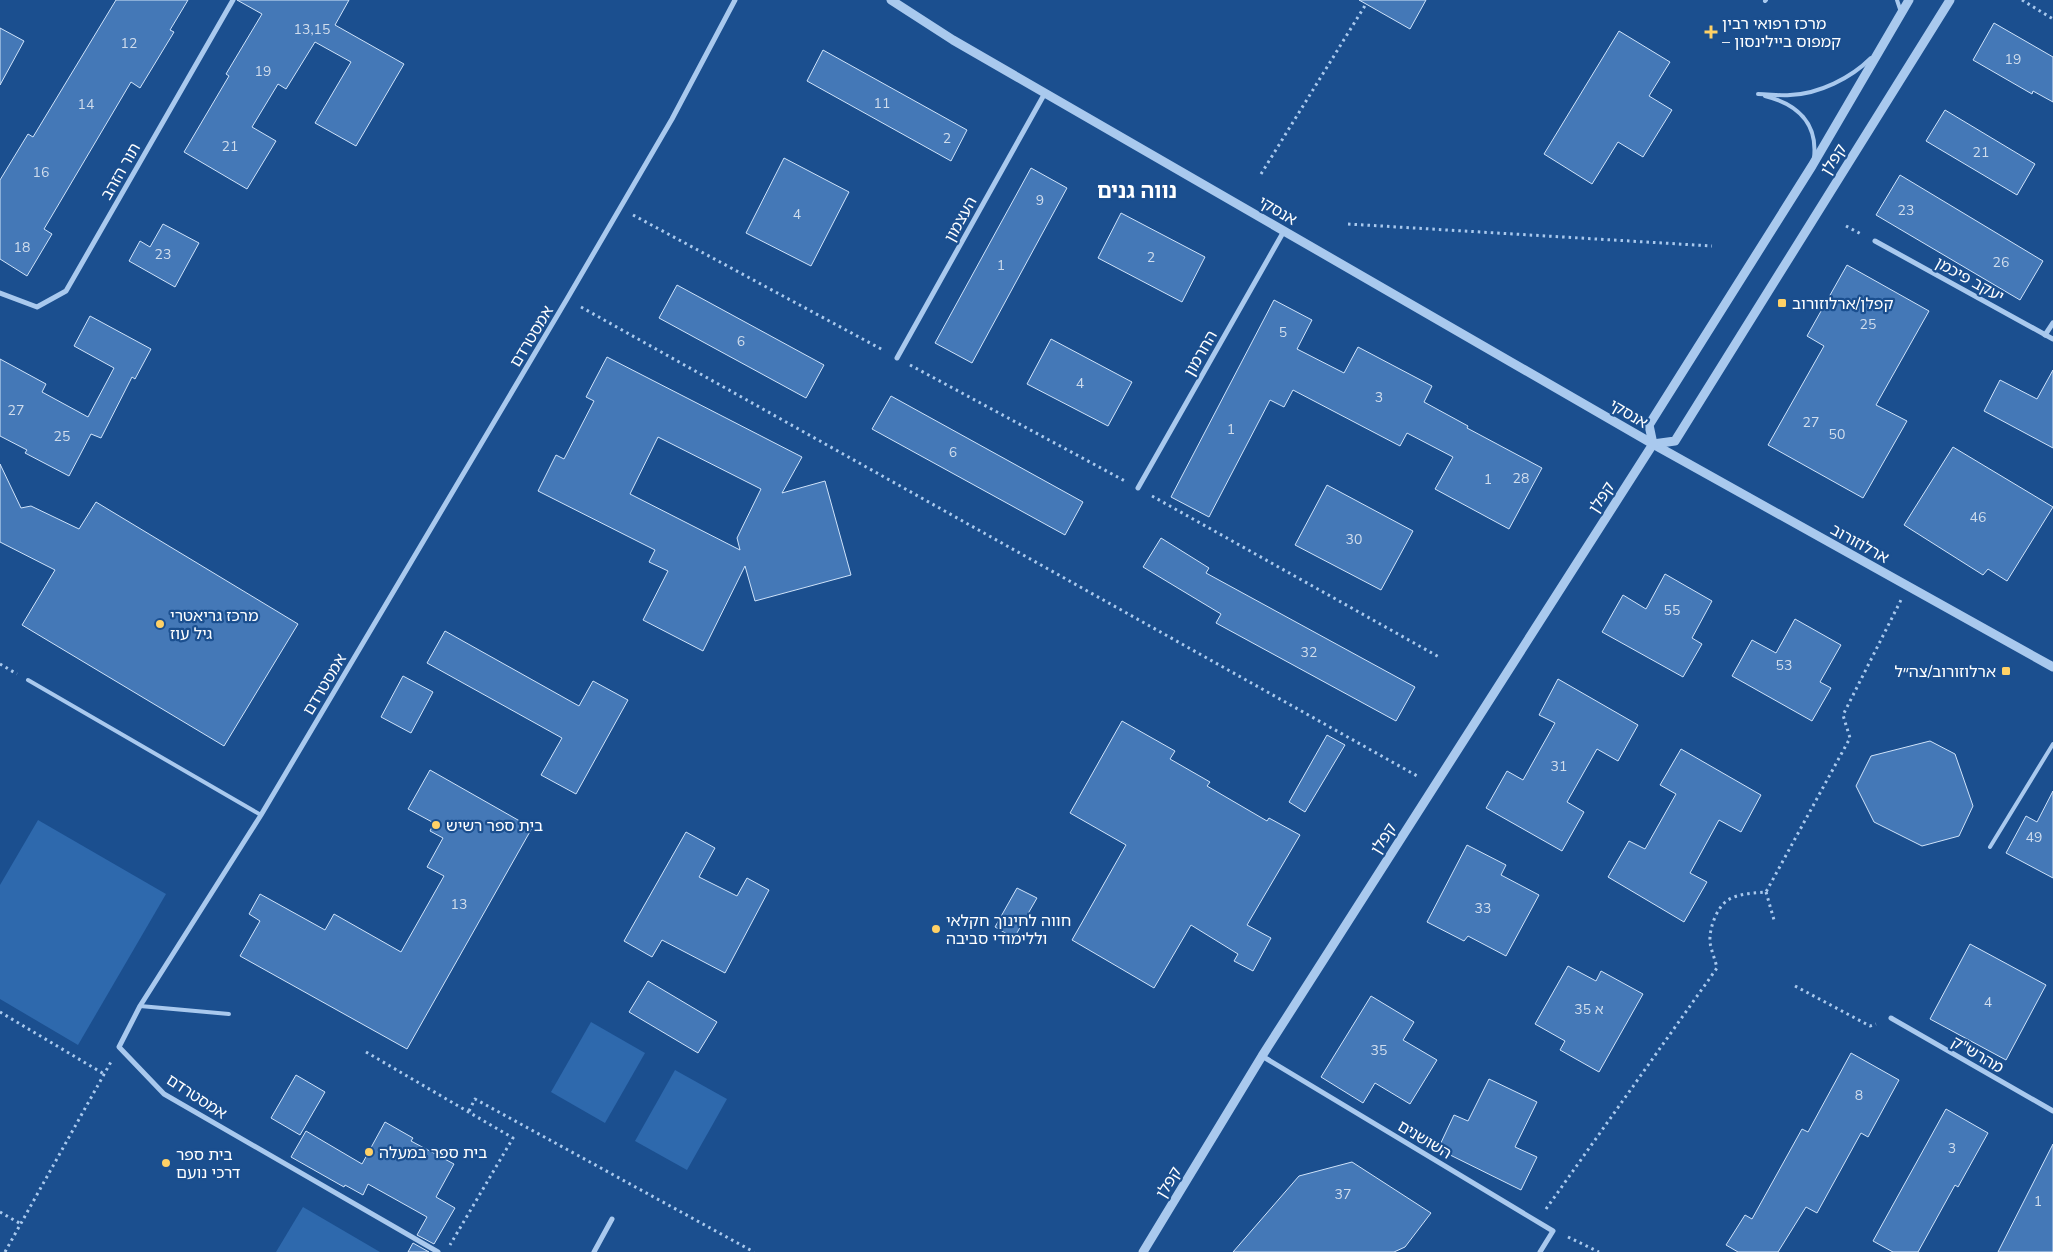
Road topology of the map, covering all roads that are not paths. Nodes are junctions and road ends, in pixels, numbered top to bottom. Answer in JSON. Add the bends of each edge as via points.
{"nodes":[{"id":1,"x":232,"y":0,"type":"edge"},
{"id":2,"x":734,"y":0,"type":"edge"},
{"id":3,"x":891,"y":0,"type":"edge"},
{"id":4,"x":1897,"y":0,"type":"edge"},
{"id":5,"x":1909,"y":0,"type":"edge"},
{"id":6,"x":1950,"y":0,"type":"edge"},
{"id":7,"x":1901,"y":13,"type":"junction"},
{"id":8,"x":1877,"y":54,"type":"junction"},
{"id":9,"x":1045,"y":93,"type":"junction"},
{"id":10,"x":1812,"y":166,"type":"junction"},
{"id":11,"x":1284,"y":231,"type":"junction"},
{"id":12,"x":1875,"y":241,"type":"dead end"},
{"id":13,"x":0,"y":293,"type":"edge"},
{"id":14,"x":2053,"y":323,"type":"edge"},
{"id":15,"x":2046,"y":335,"type":"junction"},
{"id":16,"x":2053,"y":340,"type":"edge"},
{"id":17,"x":897,"y":358,"type":"road end"},
{"id":18,"x":1653,"y":444,"type":"junction"},
{"id":19,"x":1138,"y":488,"type":"road end"},
{"id":20,"x":2053,"y":667,"type":"edge"},
{"id":21,"x":28,"y":680,"type":"dead end"},
{"id":22,"x":2053,"y":744,"type":"edge"},
{"id":23,"x":261,"y":815,"type":"junction"},
{"id":24,"x":1990,"y":847,"type":"dead end"},
{"id":25,"x":140,"y":1006,"type":"junction"},
{"id":26,"x":229,"y":1014,"type":"dead end"},
{"id":27,"x":1891,"y":1018,"type":"dead end"},
{"id":28,"x":1262,"y":1056,"type":"junction"},
{"id":29,"x":2053,"y":1111,"type":"edge"},
{"id":30,"x":612,"y":1219,"type":"dead end"},
{"id":31,"x":438,"y":1252,"type":"edge"},
{"id":32,"x":594,"y":1252,"type":"edge"},
{"id":33,"x":1143,"y":1252,"type":"edge"},
{"id":34,"x":1540,"y":1252,"type":"edge"}],
"edges":[{"from":1,"to":13,"type":"street","name":"תור הזהב","via":[[66,291],[37,307]]},
{"from":2,"to":23,"type":"street","name":"אמסטרדם","via":[[672,119]]},
{"from":3,"to":9,"type":"street","name":"אנסקי"},
{"from":4,"to":7,"type":"lane"},
{"from":5,"to":7,"type":"street","name":"קפלן"},
{"from":6,"to":18,"type":"street","name":"קפלן","via":[[1675,441]]},
{"from":7,"to":8,"type":"street","name":"קפלן"},
{"from":8,"to":10,"type":"street","name":"קפלן"},
{"from":8,"to":10,"type":"lane","via":[[1858,71],[1816,91],[1791,96],[1758,94],[1782,100],[1808,122],[1814,139]]},
{"from":9,"to":11,"type":"street","name":"אנסקי"},
{"from":9,"to":17,"type":"street","name":"העצמון"},
{"from":10,"to":18,"type":"street","name":"קפלן","via":[[1649,425]]},
{"from":11,"to":18,"type":"street","name":"אנסקי"},
{"from":11,"to":19,"type":"street","name":"החרמון"},
{"from":12,"to":15,"type":"street","name":"יעקב פיכמן"},
{"from":14,"to":15,"type":"street"},
{"from":15,"to":16,"type":"street","name":"יעקב פיכמן"},
{"from":18,"to":20,"type":"street","name":"ארלוזורוב"},
{"from":18,"to":28,"type":"street","name":"קפלן"},
{"from":21,"to":23,"type":"lane"},
{"from":22,"to":24,"type":"lane"},
{"from":23,"to":25,"type":"street","name":"אמסטרדם"},
{"from":25,"to":26,"type":"lane"},
{"from":25,"to":31,"type":"street","name":"אמסטרדם","via":[[119,1047],[164,1094]]},
{"from":27,"to":29,"type":"street","name":"מהרש\"ק"},
{"from":28,"to":33,"type":"street","name":"קפלן"},
{"from":28,"to":34,"type":"street","name":"השושנים","via":[[1553,1230]]},
{"from":30,"to":32,"type":"street"}]}
